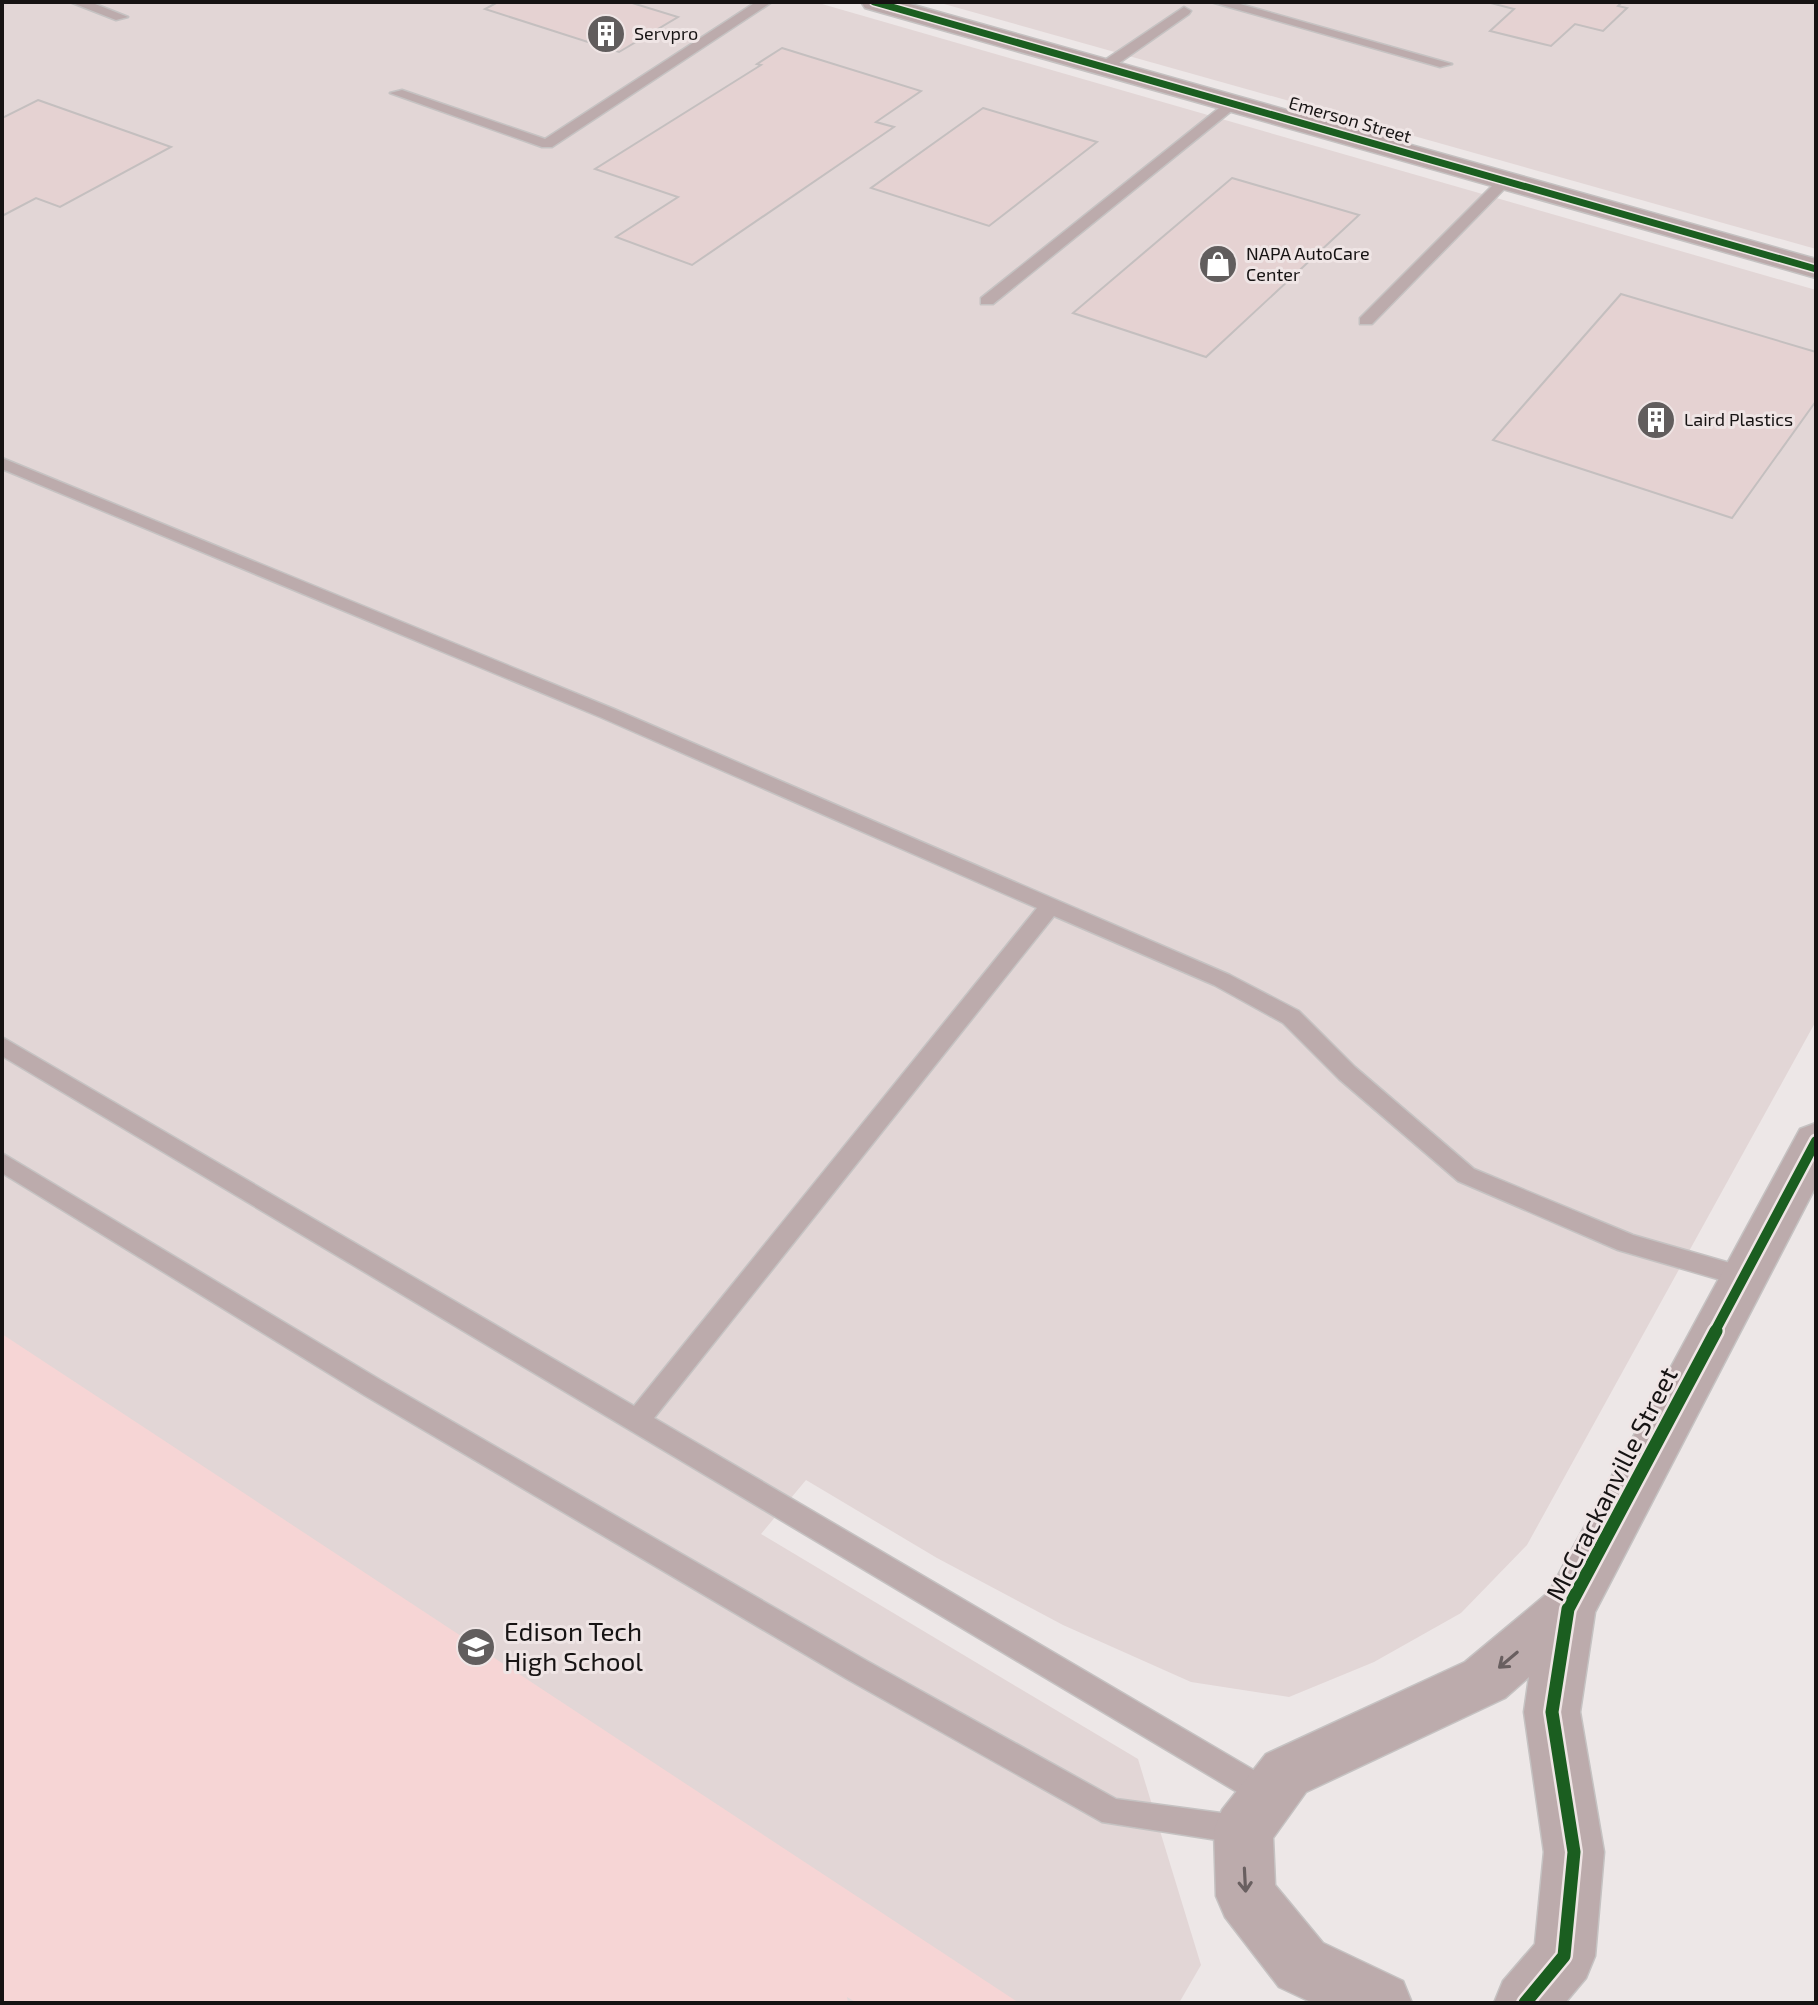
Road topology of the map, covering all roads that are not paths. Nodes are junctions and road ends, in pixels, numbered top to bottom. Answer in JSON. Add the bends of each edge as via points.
{"nodes":[{"id":1,"x":77,"y":2,"type":"edge"},
{"id":2,"x":765,"y":2,"type":"edge"},
{"id":3,"x":874,"y":2,"type":"edge"},
{"id":4,"x":1215,"y":2,"type":"edge"},
{"id":5,"x":1182,"y":6,"type":"edge"},
{"id":6,"x":121,"y":17,"type":"dead end"},
{"id":7,"x":1445,"y":64,"type":"dead end"},
{"id":8,"x":1104,"y":67,"type":"junction"},
{"id":9,"x":397,"y":93,"type":"dead end"},
{"id":10,"x":1233,"y":104,"type":"junction"},
{"id":11,"x":1505,"y":181,"type":"junction"},
{"id":12,"x":1816,"y":269,"type":"edge"},
{"id":13,"x":987,"y":301,"type":"dead end"},
{"id":14,"x":1366,"y":321,"type":"dead end"},
{"id":15,"x":2,"y":463,"type":"edge"},
{"id":16,"x":1050,"y":906,"type":"junction"},
{"id":17,"x":2,"y":1045,"type":"edge"},
{"id":18,"x":1816,"y":1141,"type":"edge"},
{"id":19,"x":2,"y":1162,"type":"edge"},
{"id":20,"x":1745,"y":1277,"type":"junction"},
{"id":21,"x":635,"y":1423,"type":"junction"},
{"id":22,"x":1568,"y":1609,"type":"junction"},
{"id":23,"x":1256,"y":1812,"type":"junction"},
{"id":24,"x":1381,"y":2003,"type":"edge"},
{"id":25,"x":1525,"y":2003,"type":"edge"}],
"edges":[{"from":1,"to":6,"type":"lane"},
{"from":2,"to":9,"type":"lane","via":[[547,144]]},
{"from":3,"to":8,"type":"street","name":"Emerson Street"},
{"from":4,"to":5,"type":"lane"},
{"from":4,"to":7,"type":"lane"},
{"from":5,"to":8,"type":"lane"},
{"from":8,"to":10,"type":"street","name":"Emerson Street"},
{"from":10,"to":11,"type":"street","name":"Emerson Street"},
{"from":10,"to":13,"type":"lane"},
{"from":11,"to":12,"type":"street","name":"Emerson Street"},
{"from":11,"to":14,"type":"lane"},
{"from":15,"to":16,"type":"lane","via":[[607,713]]},
{"from":16,"to":20,"type":"lane","via":[[1222,980],[1291,1017],[1347,1073],[1466,1175],[1627,1243]]},
{"from":16,"to":21,"type":"lane"},
{"from":17,"to":21,"type":"lane"},
{"from":18,"to":20,"type":"street","name":"McCrackanville Street"},
{"from":19,"to":23,"type":"lane","via":[[373,1388],[1112,1812]]},
{"from":20,"to":22,"type":"street","name":"McCrackanville Street"},
{"from":21,"to":23,"type":"lane"},
{"from":22,"to":23,"type":"street","name":"McCrackanville Street","one_way":true,"via":[[1485,1680],[1286,1773]]},
{"from":22,"to":25,"type":"street","name":"McCrackanville Street","via":[[1552,1712],[1574,1852],[1564,1956]]},
{"from":23,"to":24,"type":"street","one_way":true,"via":[[1246,1896],[1301,1965]]}]}
